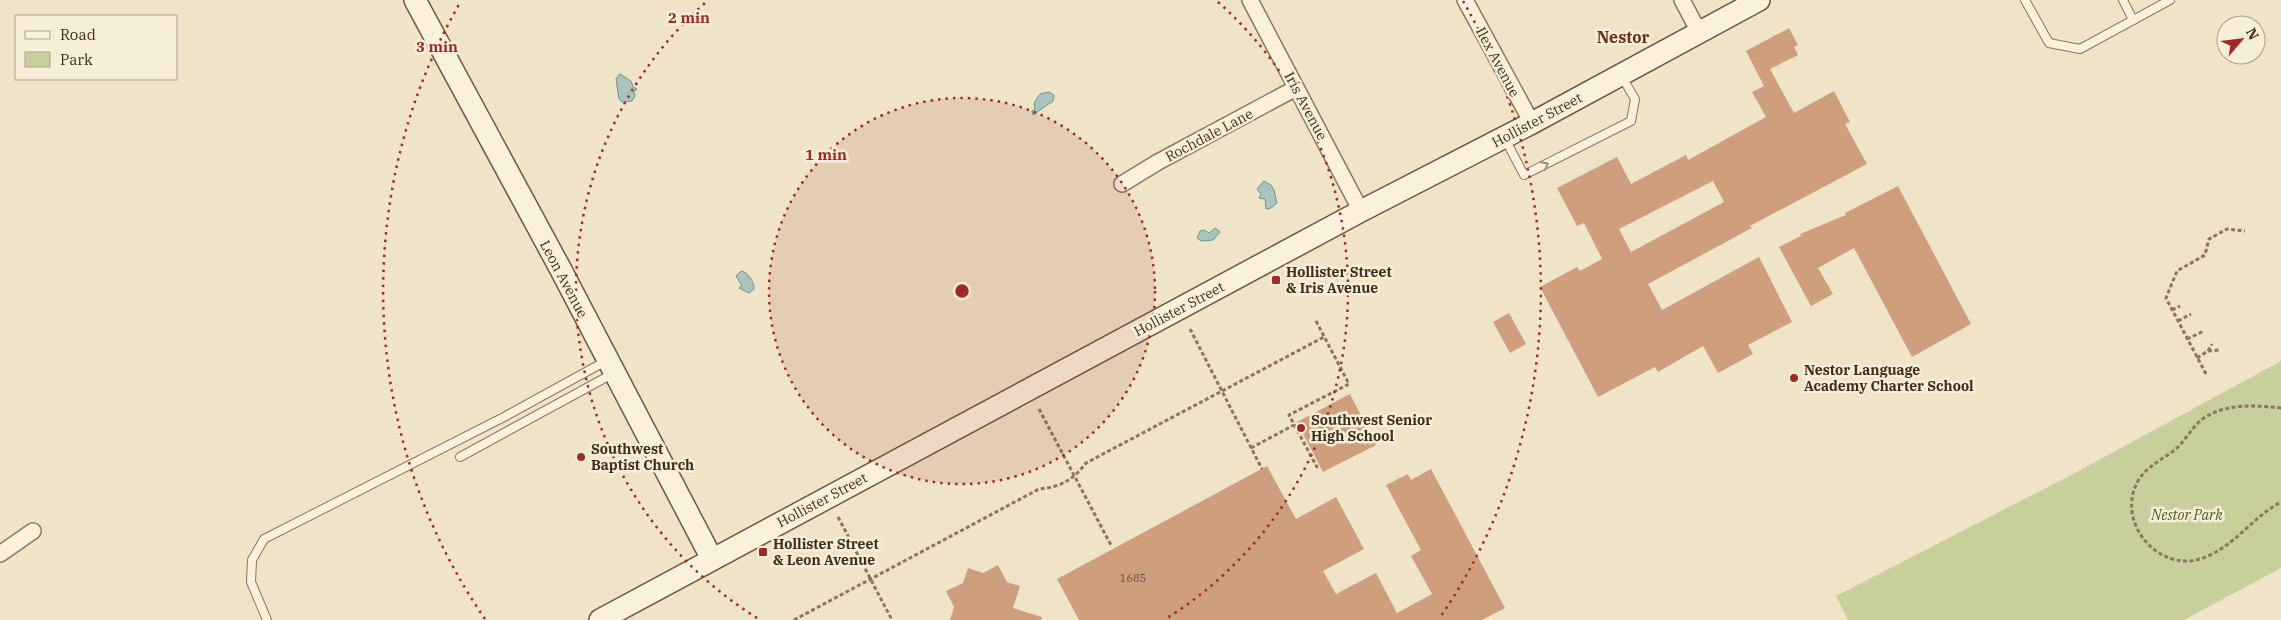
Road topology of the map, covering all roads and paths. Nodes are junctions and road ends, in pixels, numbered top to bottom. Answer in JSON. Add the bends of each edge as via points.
{"nodes":[{"id":1,"x":415,"y":0,"type":"edge"},
{"id":2,"x":1250,"y":0,"type":"edge"},
{"id":3,"x":1465,"y":0,"type":"edge"},
{"id":4,"x":1682,"y":0,"type":"edge"},
{"id":5,"x":1760,"y":0,"type":"edge"},
{"id":6,"x":2025,"y":0,"type":"edge"},
{"id":7,"x":2123,"y":0,"type":"edge"},
{"id":8,"x":2170,"y":0,"type":"edge"},
{"id":9,"x":2133,"y":20,"type":"junction"},
{"id":10,"x":1700,"y":34,"type":"junction"},
{"id":11,"x":1621,"y":75,"type":"junction"},
{"id":12,"x":1296,"y":88,"type":"junction"},
{"id":13,"x":1532,"y":123,"type":"junction"},
{"id":14,"x":1504,"y":137,"type":"junction"},
{"id":15,"x":1122,"y":184,"type":"dead end"},
{"id":16,"x":1361,"y":211,"type":"junction"},
{"id":17,"x":2245,"y":230,"type":"dead end"},
{"id":18,"x":2180,"y":306,"type":"dead end"},
{"id":19,"x":2172,"y":310,"type":"junction"},
{"id":20,"x":2191,"y":314,"type":"dead end"},
{"id":21,"x":2178,"y":320,"type":"junction"},
{"id":22,"x":1316,"y":321,"type":"dead end"},
{"id":23,"x":1190,"y":329,"type":"dead end"},
{"id":24,"x":2204,"y":331,"type":"dead end"},
{"id":25,"x":1324,"y":337,"type":"junction"},
{"id":26,"x":2187,"y":339,"type":"junction"},
{"id":27,"x":2212,"y":344,"type":"dead end"},
{"id":28,"x":2219,"y":350,"type":"dead end"},
{"id":29,"x":2208,"y":351,"type":"junction"},
{"id":30,"x":2197,"y":358,"type":"junction"},
{"id":31,"x":611,"y":367,"type":"junction"},
{"id":32,"x":2206,"y":374,"type":"dead end"},
{"id":33,"x":1222,"y":392,"type":"junction"},
{"id":34,"x":2281,"y":408,"type":"edge"},
{"id":35,"x":1039,"y":409,"type":"dead end"},
{"id":36,"x":1294,"y":425,"type":"junction"},
{"id":37,"x":1251,"y":448,"type":"junction"},
{"id":38,"x":460,"y":457,"type":"dead end"},
{"id":39,"x":1262,"y":469,"type":"dead end"},
{"id":40,"x":1318,"y":469,"type":"dead end"},
{"id":41,"x":1075,"y":477,"type":"junction"},
{"id":42,"x":2281,"y":502,"type":"edge"},
{"id":43,"x":838,"y":517,"type":"dead end"},
{"id":44,"x":32,"y":531,"type":"dead end"},
{"id":45,"x":1112,"y":547,"type":"dead end"},
{"id":46,"x":0,"y":554,"type":"edge"},
{"id":47,"x":712,"y":559,"type":"junction"},
{"id":48,"x":870,"y":578,"type":"junction"},
{"id":49,"x":267,"y":620,"type":"edge"},
{"id":50,"x":600,"y":620,"type":"edge"},
{"id":51,"x":794,"y":620,"type":"edge"},
{"id":52,"x":892,"y":620,"type":"edge"}],
"edges":[{"from":1,"to":31,"type":"main road","name":"Leon Avenue"},
{"from":2,"to":12,"type":"street","name":"Iris Avenue"},
{"from":3,"to":13,"type":"street","name":"Ilex Avenue"},
{"from":4,"to":10,"type":"street"},
{"from":5,"to":10,"type":"main road","name":"Hollister Street"},
{"from":6,"to":9,"type":"lane","via":[[2049,43],[2080,49]]},
{"from":7,"to":9,"type":"lane"},
{"from":8,"to":9,"type":"lane"},
{"from":10,"to":11,"type":"main road","name":"Hollister Street"},
{"from":11,"to":13,"type":"main road","name":"Hollister Street"},
{"from":14,"to":11,"type":"lane","one_way":true,"via":[[1524,175],[1630,121],[1635,100]]},
{"from":12,"to":15,"type":"street","name":"Rochdale Lane"},
{"from":12,"to":16,"type":"street","name":"Iris Avenue"},
{"from":13,"to":14,"type":"main road","name":"Hollister Street"},
{"from":14,"to":16,"type":"main road","name":"Hollister Street"},
{"from":16,"to":47,"type":"main road","name":"Hollister Street"},
{"from":17,"to":19,"type":"path","via":[[2227,229],[2209,239],[2204,255],[2177,271],[2166,298]]},
{"from":18,"to":19,"type":"path"},
{"from":19,"to":21,"type":"path"},
{"from":20,"to":21,"type":"path"},
{"from":21,"to":26,"type":"path"},
{"from":22,"to":25,"type":"path"},
{"from":23,"to":33,"type":"path"},
{"from":24,"to":26,"type":"path"},
{"from":25,"to":33,"type":"path"},
{"from":25,"to":36,"type":"path","via":[[1349,384],[1289,415]]},
{"from":26,"to":30,"type":"path"},
{"from":27,"to":29,"type":"path"},
{"from":28,"to":29,"type":"path"},
{"from":29,"to":30,"type":"path"},
{"from":30,"to":32,"type":"path"},
{"from":31,"to":38,"type":"lane"},
{"from":31,"to":47,"type":"main road","name":"Leon Avenue"},
{"from":31,"to":49,"type":"lane","via":[[504,417],[264,539],[252,560],[251,582]]},
{"from":33,"to":37,"type":"path"},
{"from":33,"to":41,"type":"path","via":[[1086,463]]},
{"from":34,"to":42,"type":"path","via":[[2224,409],[2200,422],[2176,448],[2144,472],[2132,494],[2130,508],[2133,523],[2143,539],[2157,551],[2184,560],[2199,559],[2216,552]]},
{"from":35,"to":41,"type":"path"},
{"from":36,"to":37,"type":"path"},
{"from":36,"to":40,"type":"path"},
{"from":37,"to":39,"type":"path"},
{"from":41,"to":45,"type":"path"},
{"from":41,"to":48,"type":"path","via":[[1054,488],[1039,490]]},
{"from":43,"to":48,"type":"path"},
{"from":44,"to":46,"type":"street"},
{"from":47,"to":50,"type":"main road","name":"Hollister Street"},
{"from":48,"to":51,"type":"path"},
{"from":48,"to":52,"type":"path"}]}
